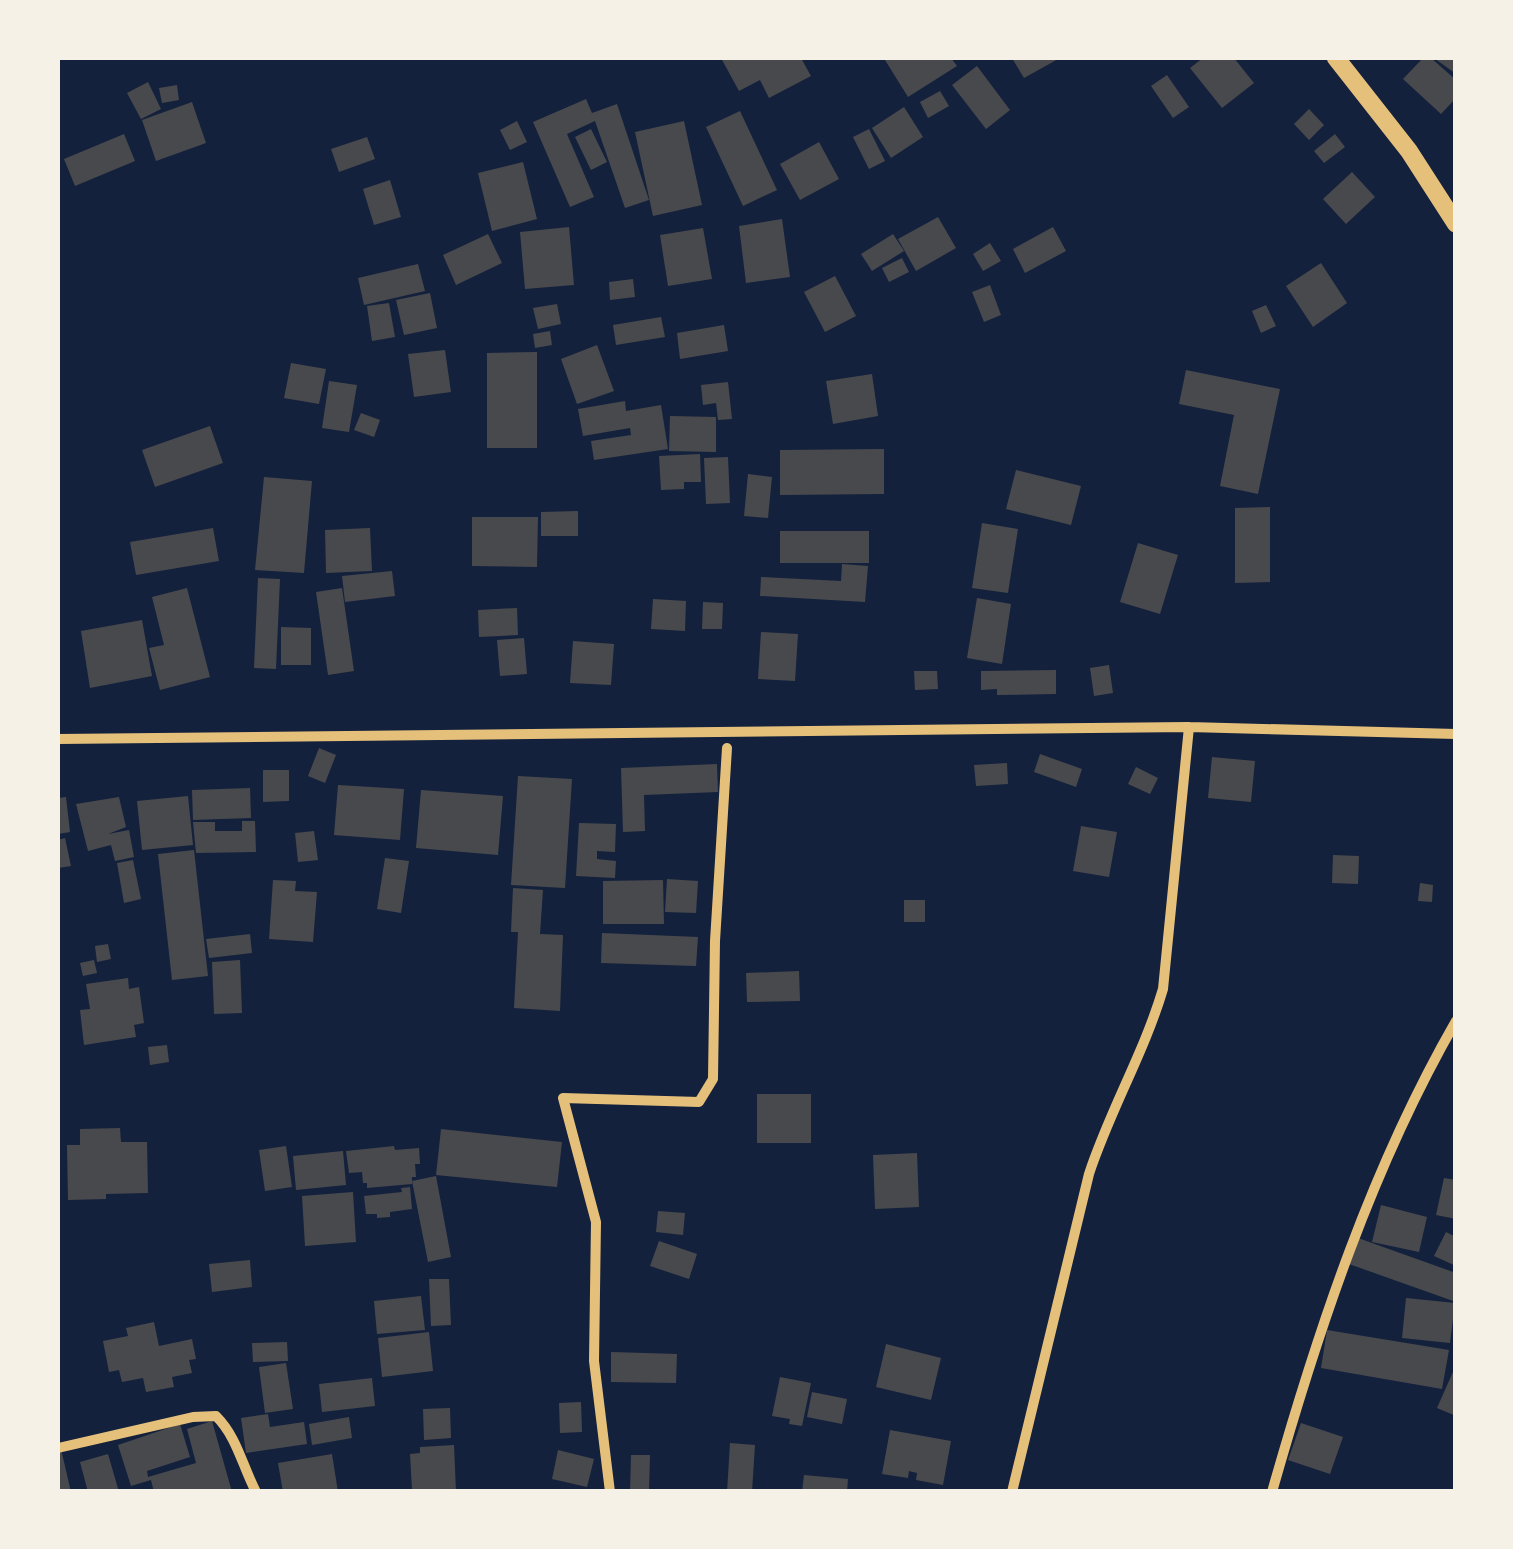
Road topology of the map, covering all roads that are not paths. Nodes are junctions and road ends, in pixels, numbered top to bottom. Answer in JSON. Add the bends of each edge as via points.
{"nodes":[{"id":1,"x":1336,"y":58,"type":"edge"},
{"id":2,"x":1456,"y":224,"type":"edge"},
{"id":3,"x":1189,"y":727,"type":"junction"},
{"id":4,"x":1456,"y":734,"type":"edge"},
{"id":5,"x":58,"y":739,"type":"edge"},
{"id":6,"x":727,"y":748,"type":"dead end"},
{"id":7,"x":1456,"y":1020,"type":"edge"},
{"id":8,"x":58,"y":1448,"type":"edge"},
{"id":9,"x":256,"y":1492,"type":"edge"},
{"id":10,"x":610,"y":1492,"type":"edge"},
{"id":11,"x":1012,"y":1492,"type":"edge"},
{"id":12,"x":1272,"y":1492,"type":"edge"}],
"edges":[{"from":1,"to":2,"type":"street"},
{"from":3,"to":4,"type":"street"},
{"from":3,"to":5,"type":"street"},
{"from":3,"to":11,"type":"street","via":[[1163,989],[1089,1174]]},
{"from":6,"to":10,"type":"street","via":[[713,1079],[699,1102],[563,1098],[596,1222],[594,1361]]},
{"from":7,"to":12,"type":"street","via":[[1363,1216]]},
{"from":8,"to":9,"type":"street","via":[[216,1416],[232,1432]]}]}
